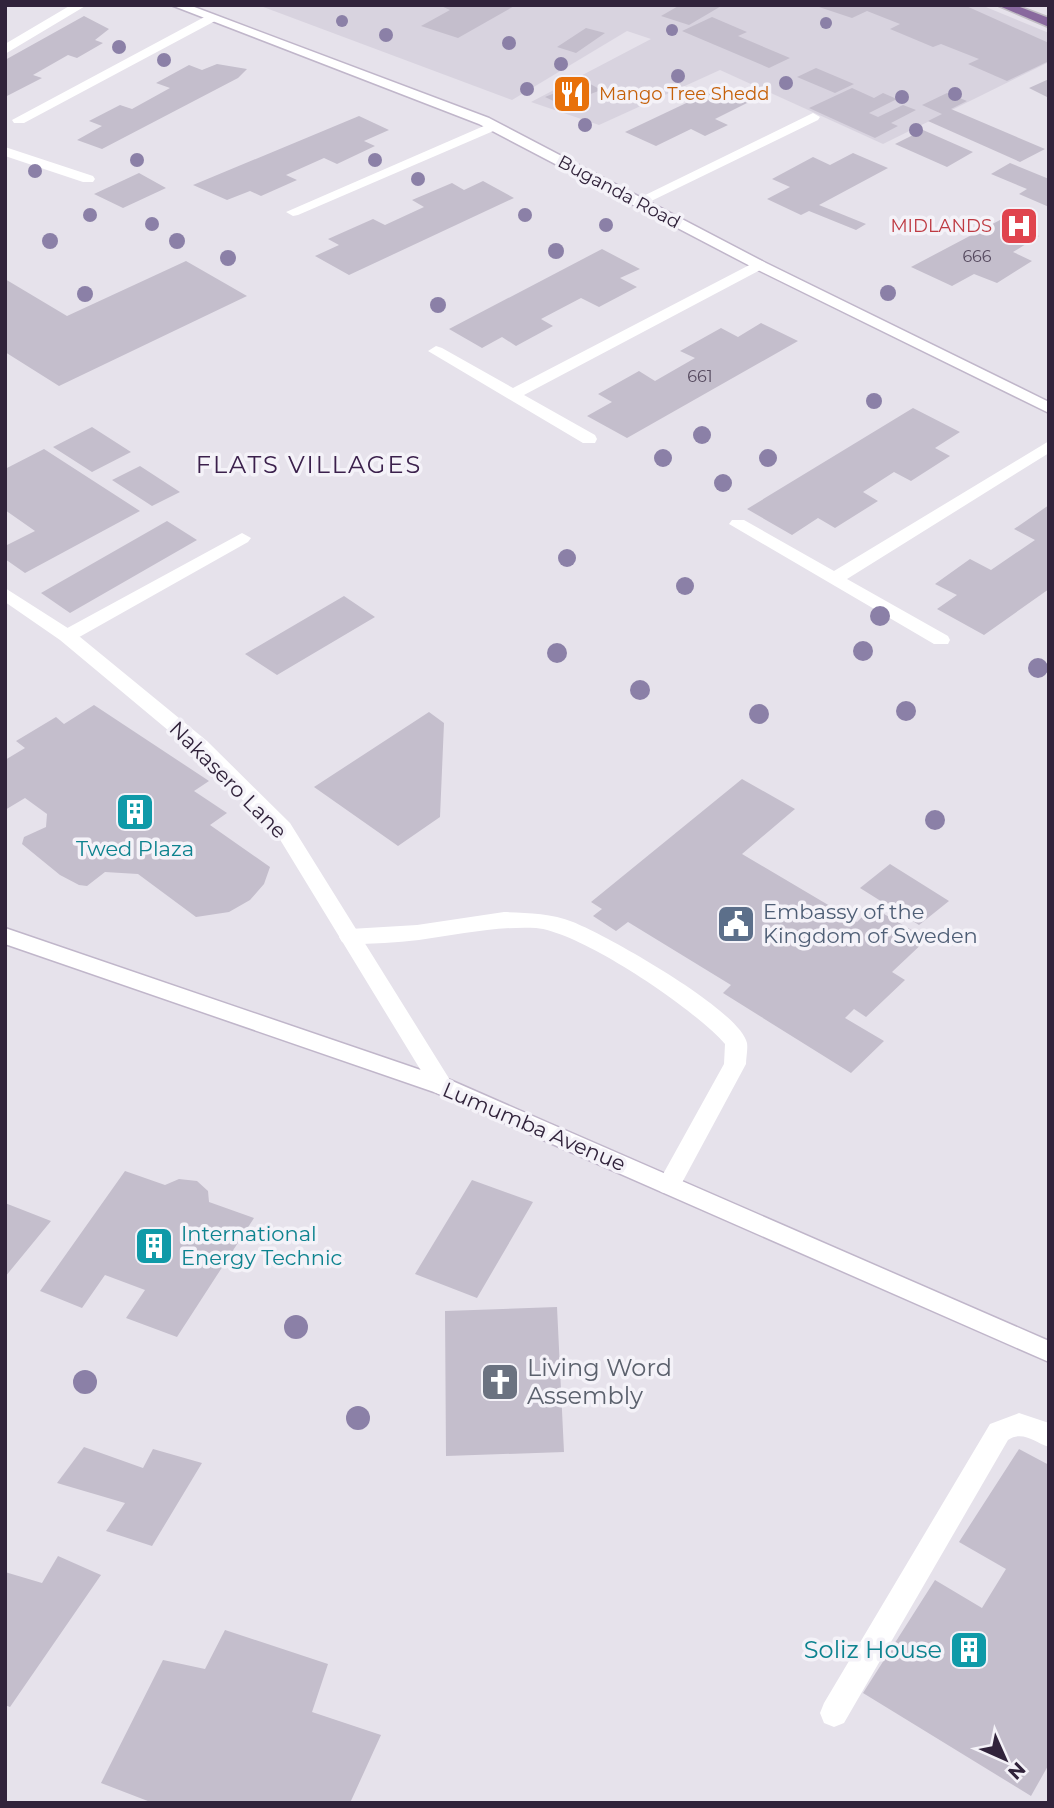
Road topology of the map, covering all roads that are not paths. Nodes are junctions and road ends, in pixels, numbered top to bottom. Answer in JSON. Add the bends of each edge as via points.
{"nodes":[{"id":1,"x":82,"y":5,"type":"edge"},
{"id":2,"x":1003,"y":5,"type":"edge"},
{"id":3,"x":180,"y":6,"type":"edge"},
{"id":4,"x":210,"y":18,"type":"junction"},
{"id":5,"x":1049,"y":23,"type":"edge"},
{"id":6,"x":5,"y":50,"type":"edge"},
{"id":7,"x":813,"y":117,"type":"dead end"},
{"id":8,"x":19,"y":120,"type":"dead end"},
{"id":9,"x":493,"y":126,"type":"junction"},
{"id":10,"x":5,"y":151,"type":"edge"},
{"id":11,"x":88,"y":178,"type":"dead end"},
{"id":12,"x":638,"y":202,"type":"junction"},
{"id":13,"x":293,"y":212,"type":"dead end"},
{"id":14,"x":759,"y":265,"type":"junction"},
{"id":15,"x":436,"y":351,"type":"dead end"},
{"id":16,"x":512,"y":395,"type":"junction"},
{"id":17,"x":1049,"y":408,"type":"edge"},
{"id":18,"x":589,"y":439,"type":"dead end"},
{"id":19,"x":1049,"y":446,"type":"edge"},
{"id":20,"x":738,"y":524,"type":"dead end"},
{"id":21,"x":242,"y":538,"type":"dead end"},
{"id":22,"x":836,"y":578,"type":"junction"},
{"id":23,"x":5,"y":594,"type":"edge"},
{"id":24,"x":67,"y":636,"type":"junction"},
{"id":25,"x":941,"y":640,"type":"dead end"},
{"id":26,"x":5,"y":936,"type":"edge"},
{"id":27,"x":350,"y":937,"type":"junction"},
{"id":28,"x":442,"y":1086,"type":"junction"},
{"id":29,"x":669,"y":1185,"type":"junction"},
{"id":30,"x":1049,"y":1352,"type":"edge"},
{"id":31,"x":1049,"y":1436,"type":"edge"},
{"id":32,"x":834,"y":1713,"type":"dead end"}],
"edges":[{"from":1,"to":6,"type":"main road"},
{"from":2,"to":5,"type":"main road"},
{"from":3,"to":4,"type":"main road","name":"Buganda Road"},
{"from":4,"to":8,"type":"main road"},
{"from":4,"to":9,"type":"main road","name":"Buganda Road"},
{"from":7,"to":12,"type":"main road"},
{"from":9,"to":12,"type":"main road","name":"Buganda Road"},
{"from":9,"to":13,"type":"main road"},
{"from":10,"to":11,"type":"main road"},
{"from":12,"to":14,"type":"main road","name":"Buganda Road"},
{"from":14,"to":16,"type":"main road"},
{"from":14,"to":17,"type":"main road","name":"Buganda Road"},
{"from":15,"to":16,"type":"main road"},
{"from":16,"to":18,"type":"main road"},
{"from":19,"to":22,"type":"main road"},
{"from":20,"to":22,"type":"main road"},
{"from":21,"to":24,"type":"main road"},
{"from":22,"to":25,"type":"main road"},
{"from":23,"to":24,"type":"main road","name":"Nakasero Lane"},
{"from":24,"to":27,"type":"main road","name":"Nakasero Lane","via":[[200,746],[283,828]]},
{"from":26,"to":28,"type":"main road","name":"Lumumba Avenue"},
{"from":27,"to":28,"type":"main road","name":"Nakasero Lane"},
{"from":27,"to":29,"type":"main road","via":[[539,920],[565,927],[652,973],[718,1021],[736,1042],[735,1064]]},
{"from":28,"to":29,"type":"main road","name":"Lumumba Avenue"},
{"from":29,"to":30,"type":"main road","name":"Lumumba Avenue"},
{"from":31,"to":32,"type":"main road","via":[[1026,1422],[1011,1423],[999,1432]]}]}
